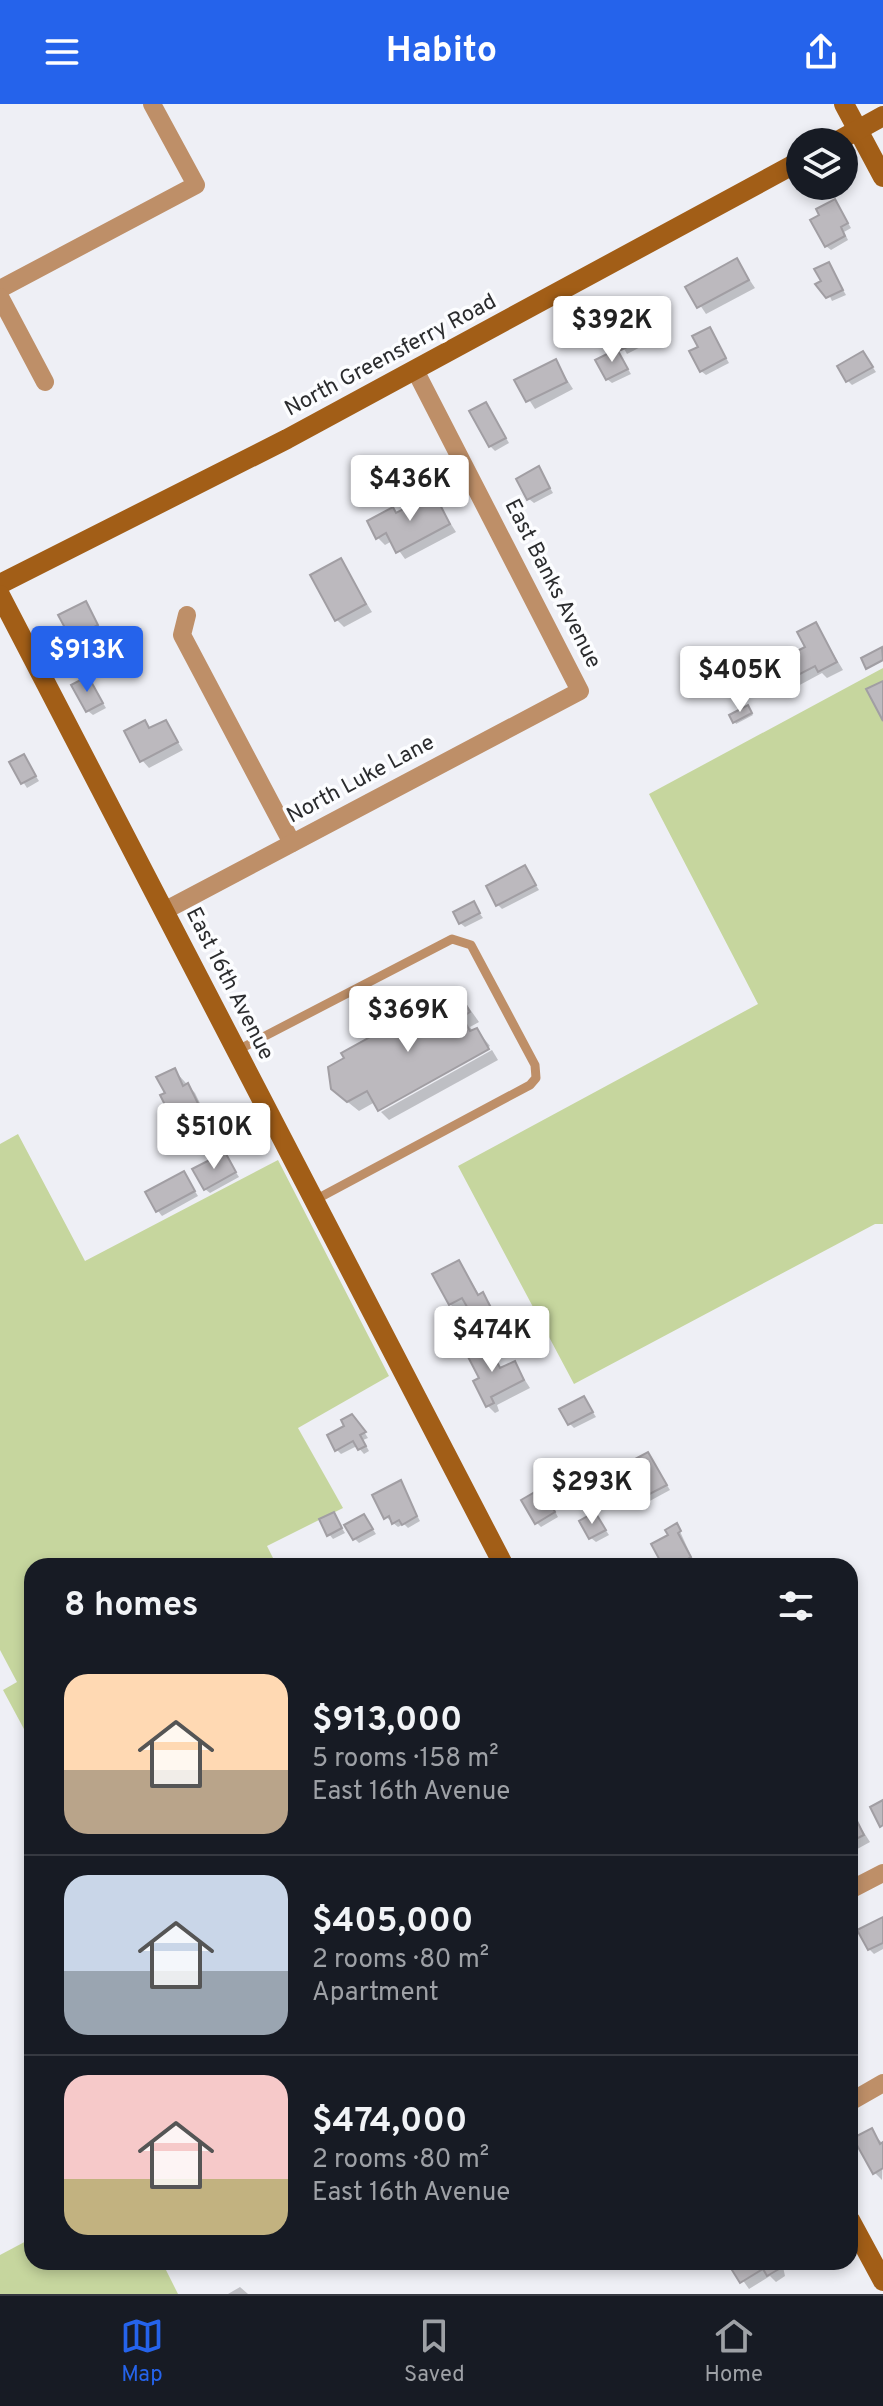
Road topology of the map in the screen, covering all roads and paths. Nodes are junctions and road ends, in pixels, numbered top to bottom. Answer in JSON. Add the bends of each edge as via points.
{"nodes":[{"id":1,"x":152,"y":104,"type":"edge"},
{"id":2,"x":844,"y":104,"type":"edge"},
{"id":3,"x":883,"y":116,"type":"edge"},
{"id":4,"x":857,"y":128,"type":"edge"},
{"id":5,"x":858,"y":130,"type":"joint"},
{"id":6,"x":786,"y":169,"type":"edge"},
{"id":7,"x":883,"y":177,"type":"edge"},
{"id":8,"x":0,"y":289,"type":"edge"},
{"id":9,"x":0,"y":297,"type":"edge"},
{"id":10,"x":415,"y":370,"type":"junction"},
{"id":11,"x":45,"y":382,"type":"dead end"},
{"id":12,"x":0,"y":584,"type":"edge"},
{"id":13,"x":0,"y":595,"type":"edge"},
{"id":14,"x":187,"y":615,"type":"dead end"},
{"id":15,"x":580,"y":691,"type":"joint"},
{"id":16,"x":292,"y":843,"type":"junction"},
{"id":17,"x":164,"y":911,"type":"junction"},
{"id":18,"x":236,"y":1051,"type":"junction"},
{"id":19,"x":315,"y":1200,"type":"junction"},
{"id":20,"x":500,"y":1558,"type":"edge"},
{"id":21,"x":883,"y":1873,"type":"edge"},
{"id":22,"x":858,"y":1886,"type":"edge"},
{"id":23,"x":883,"y":2083,"type":"edge"},
{"id":24,"x":858,"y":2097,"type":"edge"},
{"id":25,"x":858,"y":2235,"type":"edge"},
{"id":26,"x":883,"y":2281,"type":"edge"}],
"edges":[{"from":1,"to":8,"type":"street","via":[[196,185]]},
{"from":2,"to":4,"type":"street"},
{"from":3,"to":5,"type":"street"},
{"from":5,"to":7,"type":"street"},
{"from":6,"to":10,"type":"street","name":"North Greensferry Road"},
{"from":9,"to":11,"type":"street"},
{"from":10,"to":12,"type":"street","name":"North Greensferry Road"},
{"from":10,"to":15,"type":"street","name":"East Banks Avenue"},
{"from":13,"to":17,"type":"street","name":"East 16th Avenue"},
{"from":14,"to":16,"type":"street","via":[[182,635]]},
{"from":15,"to":16,"type":"street","name":"North Luke Lane"},
{"from":16,"to":17,"type":"street","name":"North Luke Lane"},
{"from":17,"to":18,"type":"street","name":"East 16th Avenue"},
{"from":18,"to":19,"type":"street","name":"East 16th Avenue"},
{"from":18,"to":19,"type":"lane","via":[[452,939],[461,939],[471,945],[535,1065],[536,1078],[530,1085]]},
{"from":19,"to":20,"type":"street","name":"East 16th Avenue"},
{"from":21,"to":22,"type":"street"},
{"from":23,"to":24,"type":"street"},
{"from":25,"to":26,"type":"street"}]}
